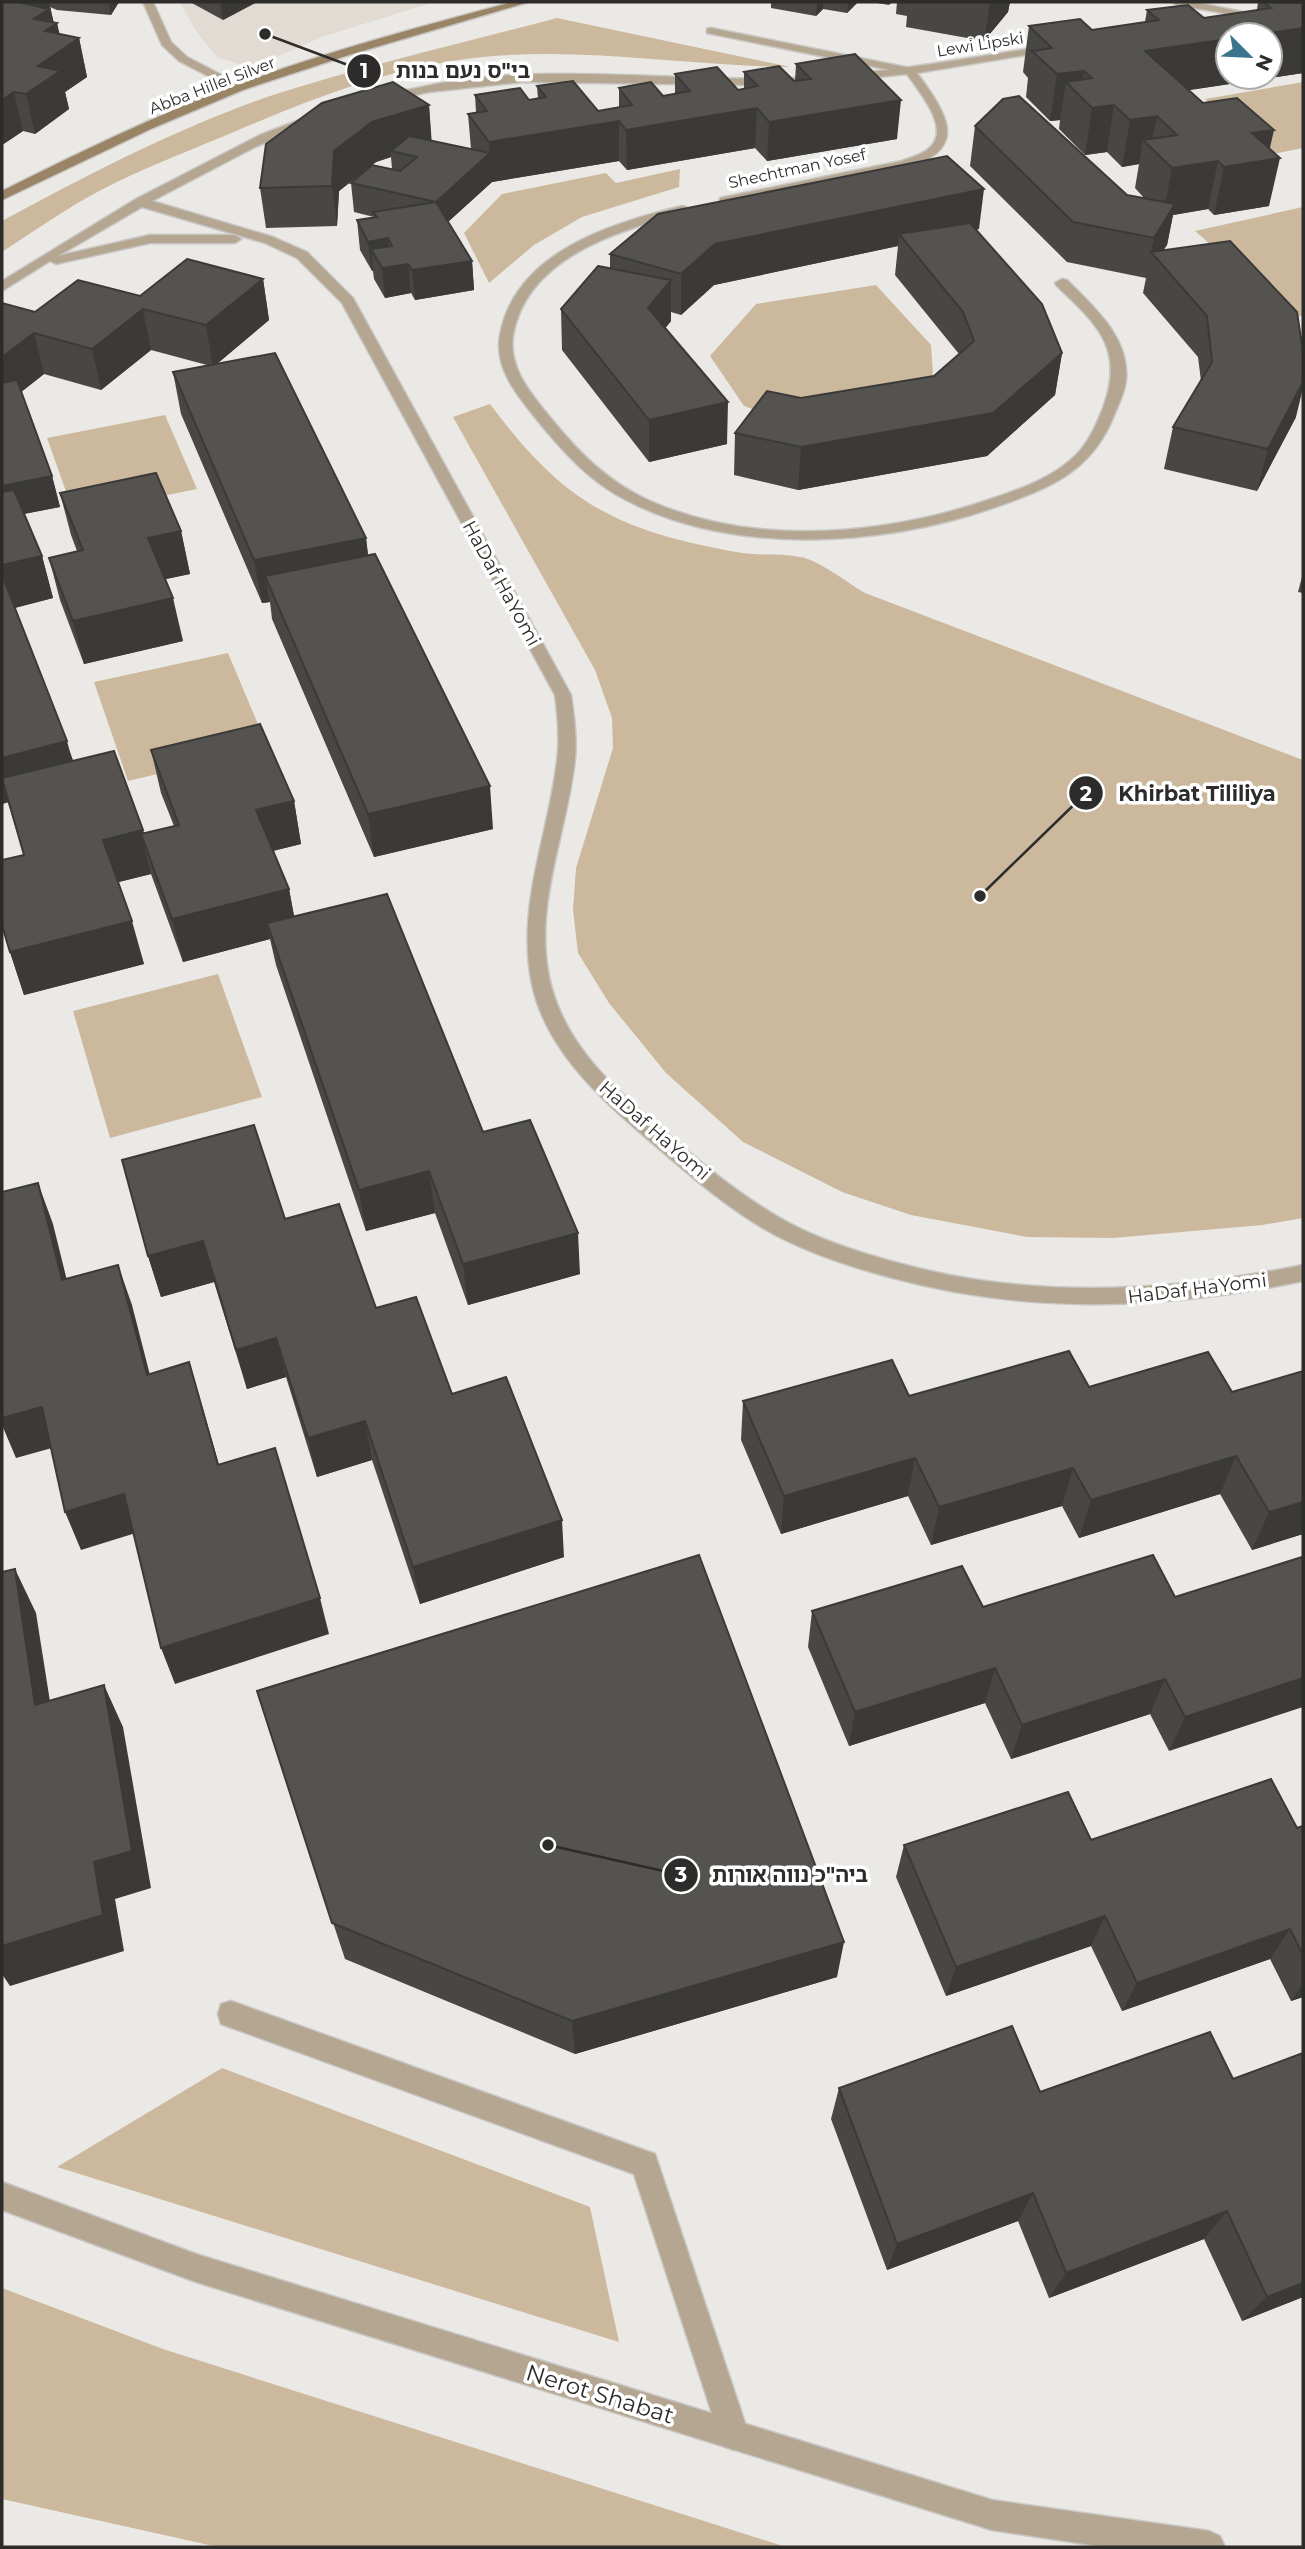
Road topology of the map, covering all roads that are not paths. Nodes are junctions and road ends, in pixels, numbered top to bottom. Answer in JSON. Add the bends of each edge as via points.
{"nodes":[{"id":1,"x":148,"y":2,"type":"edge"},
{"id":2,"x":524,"y":2,"type":"edge"},
{"id":3,"x":1177,"y":2,"type":"edge"},
{"id":4,"x":1265,"y":13,"type":"edge"},
{"id":5,"x":1252,"y":15,"type":"junction"},
{"id":6,"x":1216,"y":21,"type":"edge"},
{"id":7,"x":711,"y":31,"type":"dead end"},
{"id":8,"x":1058,"y":47,"type":"edge"},
{"id":9,"x":910,"y":71,"type":"junction"},
{"id":10,"x":239,"y":88,"type":"junction"},
{"id":11,"x":372,"y":101,"type":"edge"},
{"id":12,"x":325,"y":116,"type":"edge"},
{"id":13,"x":2,"y":196,"type":"edge"},
{"id":14,"x":140,"y":202,"type":"junction"},
{"id":15,"x":269,"y":240,"type":"junction"},
{"id":16,"x":30,"y":266,"type":"junction"},
{"id":17,"x":1062,"y":283,"type":"dead end"},
{"id":18,"x":2,"y":287,"type":"edge"},
{"id":19,"x":1303,"y":1272,"type":"edge"},
{"id":20,"x":231,"y":2014,"type":"dead end"},
{"id":21,"x":2,"y":2196,"type":"edge"},
{"id":22,"x":734,"y":2435,"type":"junction"},
{"id":23,"x":1209,"y":2547,"type":"edge"}],
"edges":[{"from":1,"to":10,"type":"street","via":[[166,43],[183,59]]},
{"from":2,"to":10,"type":"street","name":"Abba Hillel Silver"},
{"from":3,"to":5,"type":"street"},
{"from":4,"to":5,"type":"street"},
{"from":5,"to":6,"type":"street"},
{"from":7,"to":9,"type":"street"},
{"from":8,"to":9,"type":"street","name":"Lewi Lipski"},
{"from":9,"to":11,"type":"street","via":[[758,82],[501,78],[421,88]]},
{"from":9,"to":17,"type":"street","name":"Shechtman Yosef","via":[[944,127],[942,141],[933,152],[905,164],[646,218],[559,257],[530,284],[512,313],[505,339],[508,363],[525,397],[582,463],[624,493],[668,513],[733,529],[807,534],[897,529],[972,512],[1047,483],[1083,456],[1105,423],[1119,381],[1117,353],[1105,328]]},
{"from":10,"to":13,"type":"street","name":"Abba Hillel Silver"},
{"from":12,"to":14,"type":"street","name":"HaDaf HaYomi"},
{"from":14,"to":15,"type":"street","name":"HaDaf HaYomi"},
{"from":14,"to":16,"type":"street","name":"HaDaf HaYomi"},
{"from":15,"to":16,"type":"street","name":"HaDaf HaYomi","via":[[150,239]]},
{"from":15,"to":19,"type":"street","name":"HaDaf HaYomi","via":[[302,255],[348,301],[563,695],[566,761],[538,886],[535,945],[542,990],[561,1031],[589,1071],[631,1114],[696,1170],[751,1209],[803,1239],[902,1275],[973,1290],[1051,1299],[1139,1297],[1246,1286]]},
{"from":16,"to":18,"type":"street","name":"HaDaf HaYomi"},
{"from":20,"to":22,"type":"street","via":[[645,2164]]},
{"from":21,"to":22,"type":"street","name":"Nerot Shabat","via":[[196,2269]]},
{"from":22,"to":23,"type":"street","name":"Nerot Shabat","via":[[992,2515]]}]}
